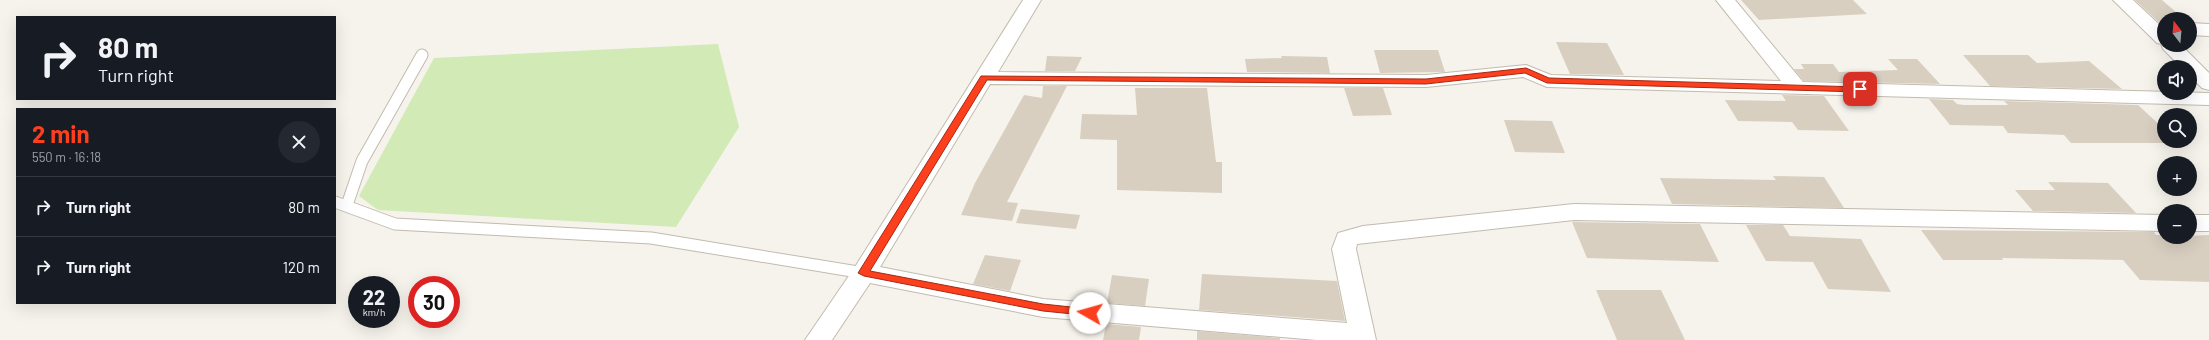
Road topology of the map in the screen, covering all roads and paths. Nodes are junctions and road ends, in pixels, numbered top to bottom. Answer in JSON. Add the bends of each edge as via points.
{"nodes":[{"id":1,"x":1032,"y":0,"type":"edge"},
{"id":2,"x":1725,"y":0,"type":"edge"},
{"id":3,"x":2122,"y":0,"type":"edge"},
{"id":4,"x":2157,"y":29,"type":"edge"},
{"id":5,"x":2197,"y":29,"type":"edge"},
{"id":6,"x":2209,"y":30,"type":"edge"},
{"id":7,"x":2177,"y":52,"type":"edge"},
{"id":8,"x":422,"y":55,"type":"dead end"},
{"id":9,"x":984,"y":78,"type":"junction"},
{"id":10,"x":2209,"y":84,"type":"edge"},
{"id":11,"x":1797,"y":88,"type":"junction"},
{"id":12,"x":2209,"y":99,"type":"edge"},
{"id":13,"x":341,"y":203,"type":"edge"},
{"id":14,"x":2157,"y":223,"type":"edge"},
{"id":15,"x":2197,"y":223,"type":"edge"},
{"id":16,"x":2209,"y":223,"type":"edge"},
{"id":17,"x":864,"y":273,"type":"junction"},
{"id":18,"x":1362,"y":337,"type":"edge"},
{"id":19,"x":818,"y":340,"type":"edge"}],
"edges":[{"from":1,"to":9,"type":"street"},
{"from":2,"to":11,"type":"street"},
{"from":3,"to":4,"type":"street"},
{"from":5,"to":6,"type":"street"},
{"from":7,"to":10,"type":"street"},
{"from":8,"to":13,"type":"lane"},
{"from":9,"to":11,"type":"street","via":[[1426,81],[1526,71],[1547,81]]},
{"from":9,"to":17,"type":"street"},
{"from":11,"to":12,"type":"street"},
{"from":13,"to":17,"type":"lane","via":[[395,224],[651,238]]},
{"from":14,"to":18,"type":"street","via":[[1574,212],[1363,234],[1346,239],[1344,249]]},
{"from":15,"to":16,"type":"street"},
{"from":17,"to":18,"type":"street","via":[[1043,308]]},
{"from":17,"to":19,"type":"street"}]}
